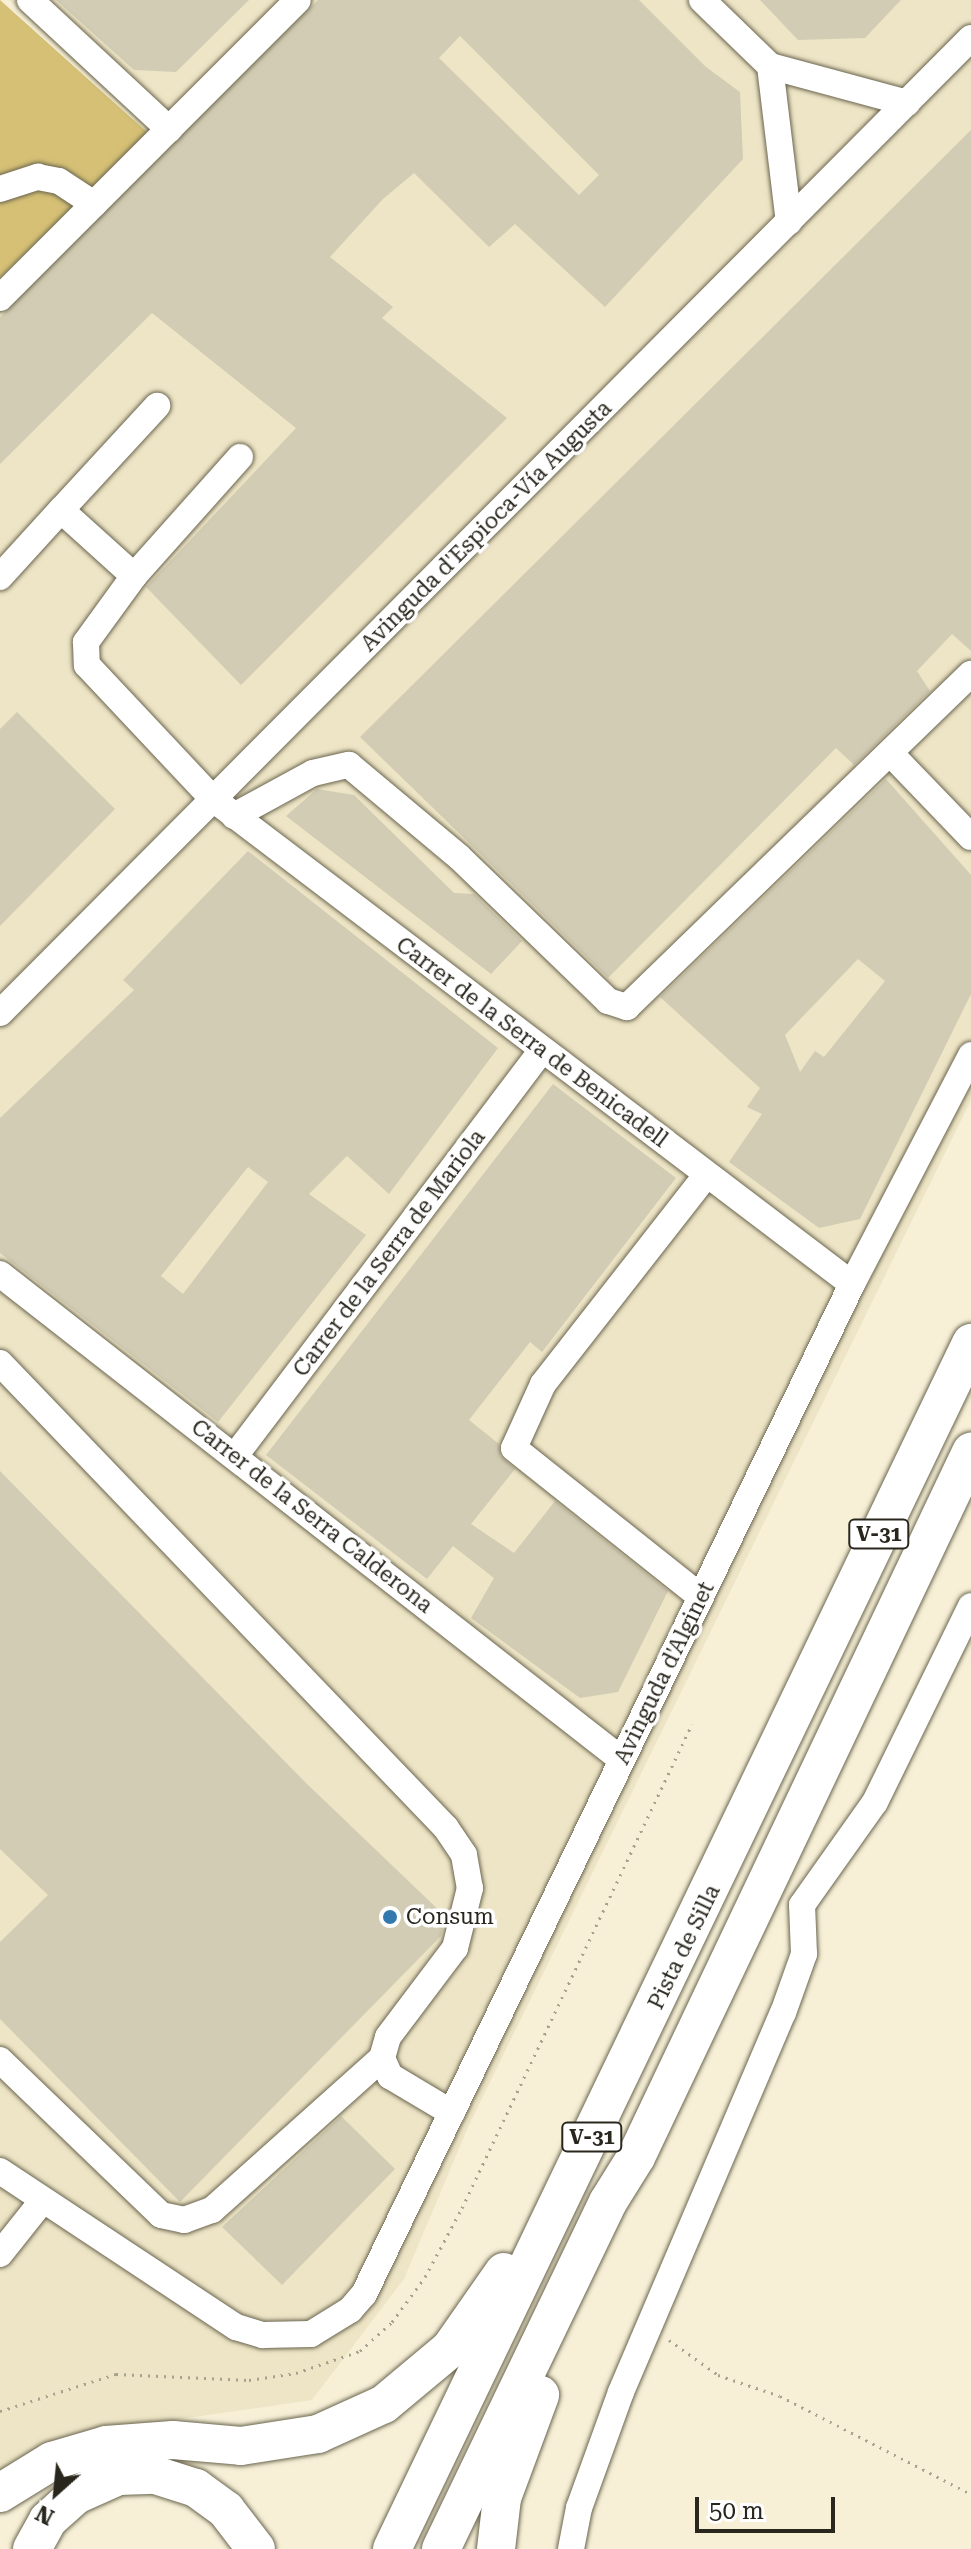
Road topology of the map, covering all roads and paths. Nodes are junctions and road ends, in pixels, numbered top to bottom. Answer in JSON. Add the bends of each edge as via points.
{"nodes":[{"id":1,"x":30,"y":0,"type":"edge"},
{"id":2,"x":298,"y":0,"type":"edge"},
{"id":3,"x":702,"y":0,"type":"edge"},
{"id":4,"x":971,"y":38,"type":"edge"},
{"id":5,"x":770,"y":66,"type":"junction"},
{"id":6,"x":907,"y":103,"type":"junction"},
{"id":7,"x":169,"y":129,"type":"junction"},
{"id":8,"x":0,"y":189,"type":"edge"},
{"id":9,"x":94,"y":204,"type":"junction"},
{"id":10,"x":789,"y":222,"type":"junction"},
{"id":11,"x":0,"y":298,"type":"edge"},
{"id":12,"x":157,"y":406,"type":"dead end"},
{"id":13,"x":240,"y":457,"type":"dead end"},
{"id":14,"x":61,"y":510,"type":"junction"},
{"id":15,"x":134,"y":576,"type":"junction"},
{"id":16,"x":0,"y":577,"type":"edge"},
{"id":17,"x":971,"y":674,"type":"edge"},
{"id":18,"x":891,"y":754,"type":"junction"},
{"id":19,"x":213,"y":799,"type":"junction"},
{"id":20,"x":234,"y":816,"type":"junction"},
{"id":21,"x":971,"y":837,"type":"edge"},
{"id":22,"x":0,"y":1013,"type":"edge"},
{"id":23,"x":542,"y":1050,"type":"junction"},
{"id":24,"x":971,"y":1055,"type":"edge"},
{"id":25,"x":706,"y":1175,"type":"junction"},
{"id":26,"x":0,"y":1274,"type":"edge"},
{"id":27,"x":852,"y":1284,"type":"junction"},
{"id":28,"x":971,"y":1343,"type":"edge"},
{"id":29,"x":0,"y":1363,"type":"edge"},
{"id":30,"x":971,"y":1452,"type":"edge"},
{"id":31,"x":235,"y":1456,"type":"junction"},
{"id":32,"x":701,"y":1597,"type":"junction"},
{"id":33,"x":971,"y":1606,"type":"edge"},
{"id":34,"x":787,"y":1724,"type":"junction"},
{"id":35,"x":622,"y":1760,"type":"junction"},
{"id":36,"x":382,"y":2058,"type":"junction"},
{"id":37,"x":0,"y":2060,"type":"edge"},
{"id":38,"x":452,"y":2113,"type":"junction"},
{"id":39,"x":636,"y":2157,"type":"junction"},
{"id":40,"x":0,"y":2171,"type":"edge"},
{"id":41,"x":43,"y":2200,"type":"junction"},
{"id":42,"x":0,"y":2254,"type":"edge"},
{"id":43,"x":651,"y":2325,"type":"junction"},
{"id":44,"x":0,"y":2493,"type":"edge"},
{"id":45,"x":971,"y":2494,"type":"edge"},
{"id":46,"x":32,"y":2549,"type":"edge"},
{"id":47,"x":256,"y":2549,"type":"edge"},
{"id":48,"x":392,"y":2549,"type":"edge"},
{"id":49,"x":441,"y":2549,"type":"edge"},
{"id":50,"x":496,"y":2549,"type":"edge"},
{"id":51,"x":571,"y":2549,"type":"edge"}],
"edges":[{"from":1,"to":7,"type":"street"},
{"from":2,"to":7,"type":"street"},
{"from":3,"to":5,"type":"street"},
{"from":4,"to":6,"type":"street","name":"Avinguda d'Espioca-Vía Augusta"},
{"from":5,"to":6,"type":"street"},
{"from":5,"to":10,"type":"street"},
{"from":6,"to":10,"type":"street","name":"Avinguda d'Espioca-Vía Augusta"},
{"from":7,"to":9,"type":"street"},
{"from":8,"to":9,"type":"street","via":[[38,177],[59,181]]},
{"from":9,"to":11,"type":"street"},
{"from":10,"to":19,"type":"street","name":"Avinguda d'Espioca-Vía Augusta"},
{"from":12,"to":14,"type":"street"},
{"from":13,"to":15,"type":"street","name":"Carrer de la Serra de Benicadell"},
{"from":14,"to":15,"type":"street"},
{"from":14,"to":16,"type":"street"},
{"from":15,"to":19,"type":"street","name":"Carrer de la Serra de Benicadell","via":[[86,642],[87,665]]},
{"from":17,"to":18,"type":"street"},
{"from":18,"to":20,"type":"street","via":[[627,1007],[608,1001],[459,857],[349,765],[313,773]]},
{"from":18,"to":21,"type":"street"},
{"from":19,"to":20,"type":"street","name":"Carrer de la Serra de Benicadell"},
{"from":19,"to":22,"type":"street","name":"Avinguda d'Espioca-Vía Augusta"},
{"from":20,"to":23,"type":"street","name":"Carrer de la Serra de Benicadell"},
{"from":23,"to":25,"type":"street","name":"Carrer de la Serra de Benicadell"},
{"from":23,"to":31,"type":"street","name":"Carrer de la Serra de Mariola"},
{"from":24,"to":27,"type":"street","name":"Avinguda d'Alginet"},
{"from":25,"to":27,"type":"street","name":"Carrer de la Serra de Benicadell"},
{"from":25,"to":32,"type":"street","via":[[543,1384],[514,1448]]},
{"from":26,"to":31,"type":"street","name":"Carrer de la Serra Calderona"},
{"from":27,"to":32,"type":"street","name":"Avinguda d'Alginet"},
{"from":28,"to":34,"type":"highway","name":"Pista de Silla","number":"V-31"},
{"from":29,"to":36,"type":"street","via":[[446,1828],[464,1855],[470,1888],[455,1948],[388,2037]]},
{"from":30,"to":39,"type":"highway","name":"Pista de Silla","number":"V-31"},
{"from":31,"to":35,"type":"street","name":"Carrer de la Serra Calderona"},
{"from":32,"to":35,"type":"street","name":"Avinguda d'Alginet"},
{"from":33,"to":43,"type":"street","via":[[875,1802],[802,1905],[804,1954],[783,2013]]},
{"from":34,"to":44,"type":"highway","via":[[751,1763],[498,2286],[450,2349],[384,2404],[318,2434],[241,2446],[173,2440],[106,2445],[52,2461]]},
{"from":34,"to":48,"type":"highway","name":"Pista de Silla","number":"V-31"},
{"from":35,"to":38,"type":"street","name":"Avinguda d'Alginet"},
{"from":36,"to":37,"type":"street","via":[[212,2210],[184,2220],[161,2215]]},
{"from":36,"to":38,"type":"street","via":[[390,2076]]},
{"from":38,"to":41,"type":"street","name":"Avinguda d'Alginet","via":[[364,2294],[323,2330],[281,2336],[250,2332]]},
{"from":39,"to":49,"type":"highway","name":"Pista de Silla","number":"V-31","via":[[608,2202]]},
{"from":39,"to":50,"type":"highway","via":[[625,2213],[532,2411],[502,2498]]},
{"from":40,"to":41,"type":"street"},
{"from":41,"to":42,"type":"street"},
{"from":43,"to":45,"type":"path","via":[[718,2375],[780,2396]]},
{"from":43,"to":51,"type":"street","via":[[591,2474]]},
{"from":46,"to":47,"type":"highway","via":[[48,2520],[76,2495],[118,2476],[155,2475],[196,2488],[226,2510]]}]}
